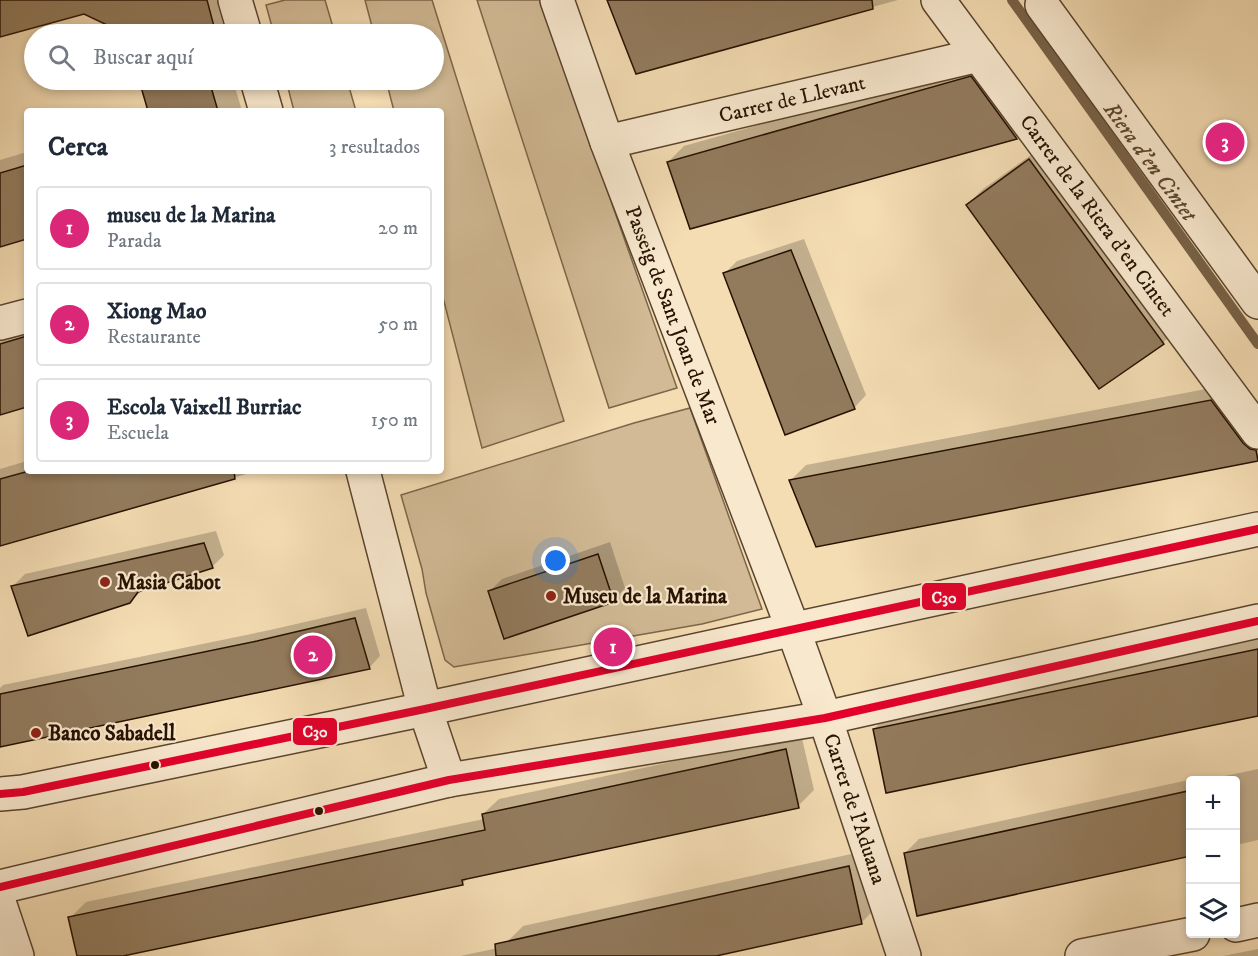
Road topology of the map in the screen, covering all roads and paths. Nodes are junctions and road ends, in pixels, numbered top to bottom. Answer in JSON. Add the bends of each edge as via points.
{"nodes":[{"id":1,"x":235,"y":0,"type":"edge"},
{"id":2,"x":557,"y":0,"type":"edge"},
{"id":3,"x":938,"y":0,"type":"edge"},
{"id":4,"x":1042,"y":5,"type":"dead end"},
{"id":5,"x":241,"y":24,"type":"edge"},
{"id":6,"x":979,"y":55,"type":"junction"},
{"id":7,"x":260,"y":90,"type":"edge"},
{"id":8,"x":265,"y":108,"type":"edge"},
{"id":9,"x":607,"y":142,"type":"junction"},
{"id":10,"x":1258,"y":302,"type":"edge"},
{"id":11,"x":24,"y":317,"type":"edge"},
{"id":12,"x":0,"y":323,"type":"edge"},
{"id":13,"x":1258,"y":432,"type":"edge"},
{"id":14,"x":364,"y":474,"type":"edge"},
{"id":15,"x":1258,"y":529,"type":"edge"},
{"id":16,"x":1258,"y":621,"type":"edge"},
{"id":17,"x":793,"y":628,"type":"junction"},
{"id":18,"x":425,"y":709,"type":"junction"},
{"id":19,"x":825,"y":718,"type":"junction"},
{"id":20,"x":449,"y":780,"type":"junction"},
{"id":21,"x":0,"y":794,"type":"edge"},
{"id":22,"x":0,"y":887,"type":"edge"},
{"id":23,"x":0,"y":905,"type":"edge"},
{"id":24,"x":1258,"y":920,"type":"edge"},
{"id":25,"x":1240,"y":924,"type":"edge"},
{"id":26,"x":1186,"y":934,"type":"edge"},
{"id":27,"x":17,"y":956,"type":"edge"},
{"id":28,"x":904,"y":956,"type":"edge"},
{"id":29,"x":1082,"y":956,"type":"edge"}],
"edges":[{"from":1,"to":5,"type":"street"},
{"from":2,"to":9,"type":"street","name":"Passeig de Sant Joan de Mar"},
{"from":3,"to":6,"type":"street","name":"Carrer de la Riera d'en Cintet"},
{"from":4,"to":10,"type":"street"},
{"from":6,"to":9,"type":"street","name":"Carrer de Llevant"},
{"from":6,"to":13,"type":"street","name":"Carrer de la Riera d'en Cintet"},
{"from":7,"to":8,"type":"street"},
{"from":9,"to":17,"type":"street","name":"Passeig de Sant Joan de Mar"},
{"from":11,"to":12,"type":"street"},
{"from":14,"to":18,"type":"street"},
{"from":15,"to":17,"type":"street"},
{"from":16,"to":19,"type":"street"},
{"from":17,"to":18,"type":"street"},
{"from":17,"to":19,"type":"street","name":"Carrer de l'Aduana"},
{"from":18,"to":20,"type":"street"},
{"from":18,"to":21,"type":"street"},
{"from":19,"to":20,"type":"street"},
{"from":19,"to":28,"type":"street","name":"Carrer de l'Aduana"},
{"from":20,"to":22,"type":"street"},
{"from":23,"to":27,"type":"street"},
{"from":24,"to":25,"type":"street"},
{"from":26,"to":29,"type":"street"}]}
